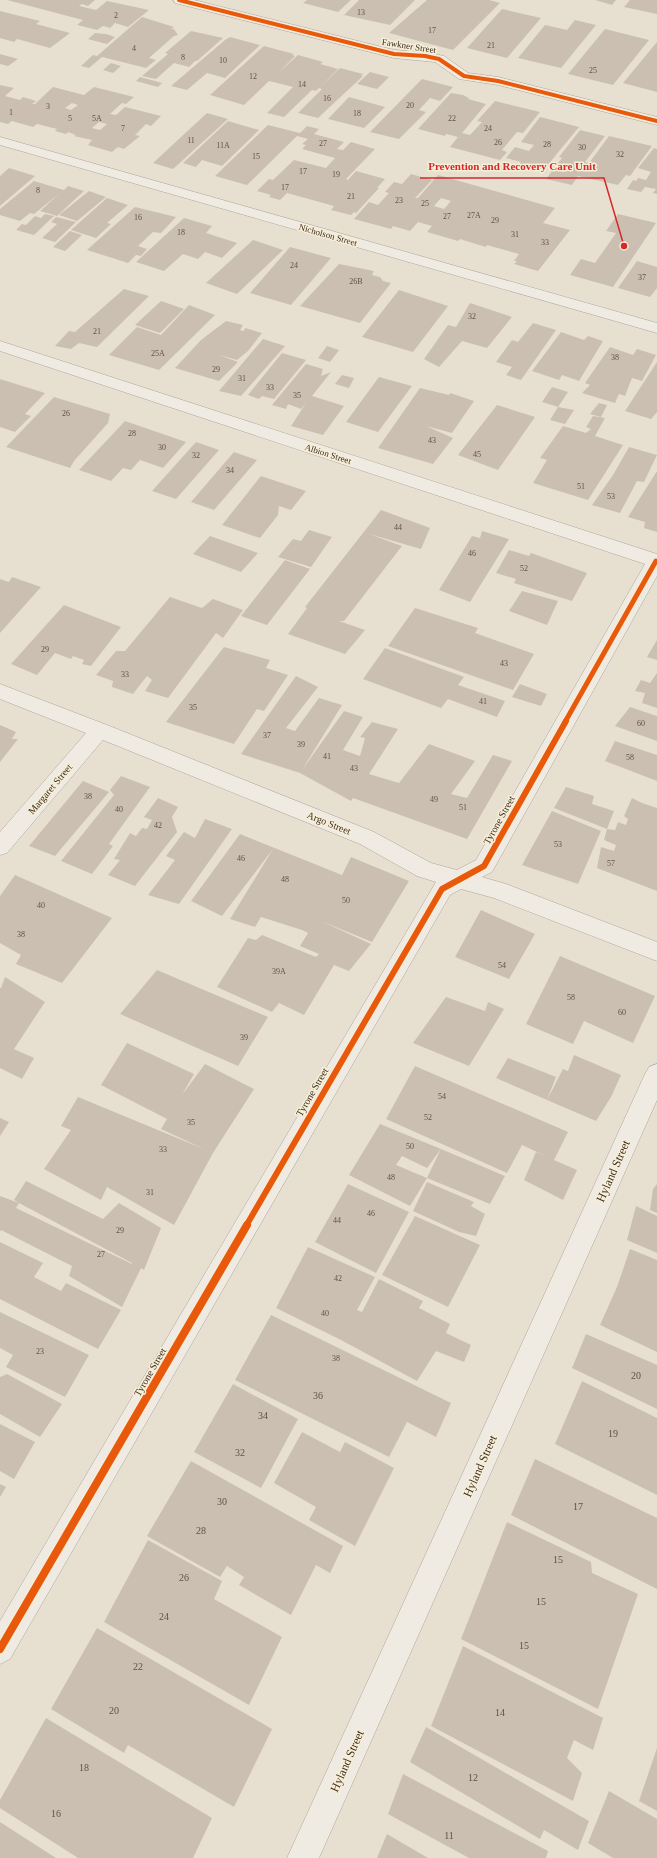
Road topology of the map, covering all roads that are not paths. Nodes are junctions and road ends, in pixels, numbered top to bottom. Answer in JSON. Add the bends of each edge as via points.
{"nodes":[{"id":1,"x":179,"y":0,"type":"edge"},
{"id":2,"x":657,"y":121,"type":"edge"},
{"id":3,"x":0,"y":141,"type":"edge"},
{"id":4,"x":657,"y":328,"type":"edge"},
{"id":5,"x":0,"y":346,"type":"edge"},
{"id":6,"x":656,"y":561,"type":"edge"},
{"id":7,"x":0,"y":691,"type":"edge"},
{"id":8,"x":100,"y":730,"type":"junction"},
{"id":9,"x":0,"y":848,"type":"edge"},
{"id":10,"x":458,"y":879,"type":"junction"},
{"id":11,"x":657,"y":952,"type":"edge"},
{"id":12,"x":657,"y":1074,"type":"edge"},
{"id":13,"x":0,"y":1649,"type":"edge"},
{"id":14,"x":303,"y":1858,"type":"edge"}],
"edges":[{"from":1,"to":2,"type":"street","name":"Fawkner Street","via":[[394,54],[439,59],[464,76],[498,81]]},
{"from":3,"to":4,"type":"street","name":"Nicholson Street"},
{"from":5,"to":6,"type":"street","name":"Albion Street"},
{"from":6,"to":10,"type":"street","name":"Tyrone Street","via":[[484,866]]},
{"from":7,"to":8,"type":"street","name":"Argo Street"},
{"from":8,"to":9,"type":"street","name":"Margaret Street"},
{"from":8,"to":10,"type":"street","name":"Argo Street","via":[[367,838],[425,870]]},
{"from":10,"to":11,"type":"street","name":"Argo Street","via":[[498,890]]},
{"from":10,"to":13,"type":"street","name":"Tyrone Street","via":[[442,889]]},
{"from":12,"to":14,"type":"street","name":"Hyland Street"}]}
